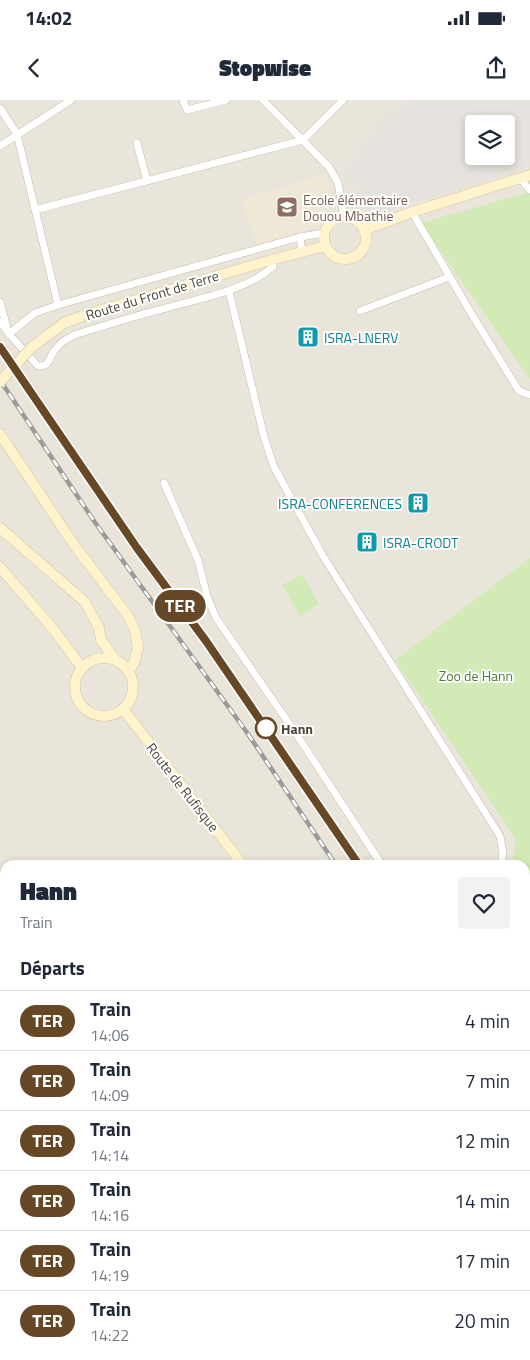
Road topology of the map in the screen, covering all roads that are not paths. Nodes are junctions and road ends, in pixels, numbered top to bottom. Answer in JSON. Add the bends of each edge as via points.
{"nodes":[{"id":1,"x":71,"y":100,"type":"edge"},
{"id":2,"x":183,"y":100,"type":"edge"},
{"id":3,"x":226,"y":100,"type":"edge"},
{"id":4,"x":263,"y":100,"type":"edge"},
{"id":5,"x":343,"y":100,"type":"edge"},
{"id":6,"x":0,"y":108,"type":"edge"},
{"id":7,"x":17,"y":134,"type":"junction"},
{"id":8,"x":303,"y":140,"type":"junction"},
{"id":9,"x":137,"y":143,"type":"dead end"},
{"id":10,"x":0,"y":146,"type":"edge"},
{"id":11,"x":525,"y":177,"type":"edge"},
{"id":12,"x":147,"y":181,"type":"junction"},
{"id":13,"x":530,"y":190,"type":"edge"},
{"id":14,"x":35,"y":210,"type":"junction"},
{"id":15,"x":412,"y":212,"type":"junction"},
{"id":16,"x":344,"y":217,"type":"junction"},
{"id":17,"x":364,"y":230,"type":"junction"},
{"id":18,"x":324,"y":233,"type":"junction"},
{"id":19,"x":300,"y":237,"type":"junction"},
{"id":20,"x":325,"y":246,"type":"junction"},
{"id":21,"x":302,"y":252,"type":"junction"},
{"id":22,"x":272,"y":260,"type":"junction"},
{"id":23,"x":450,"y":277,"type":"junction"},
{"id":24,"x":229,"y":291,"type":"junction"},
{"id":25,"x":0,"y":302,"type":"edge"},
{"id":26,"x":58,"y":304,"type":"junction"},
{"id":27,"x":360,"y":311,"type":"dead end"},
{"id":28,"x":0,"y":322,"type":"edge"},
{"id":29,"x":9,"y":334,"type":"junction"},
{"id":30,"x":0,"y":382,"type":"edge"},
{"id":31,"x":530,"y":395,"type":"edge"},
{"id":32,"x":0,"y":434,"type":"edge"},
{"id":33,"x":164,"y":483,"type":"dead end"},
{"id":34,"x":0,"y":528,"type":"edge"},
{"id":35,"x":1,"y":571,"type":"edge"},
{"id":36,"x":101,"y":640,"type":"junction"},
{"id":37,"x":114,"y":658,"type":"junction"},
{"id":38,"x":94,"y":659,"type":"junction"},
{"id":39,"x":82,"y":668,"type":"junction"},
{"id":40,"x":129,"y":670,"type":"junction"},
{"id":41,"x":123,"y":709,"type":"junction"},
{"id":42,"x":239,"y":860,"type":"edge"},
{"id":43,"x":379,"y":860,"type":"edge"},
{"id":44,"x":502,"y":860,"type":"edge"}],
"edges":[{"from":1,"to":7,"type":"street"},
{"from":2,"to":3,"type":"street","via":[[187,110]]},
{"from":4,"to":8,"type":"street"},
{"from":5,"to":8,"type":"street"},
{"from":6,"to":7,"type":"street"},
{"from":7,"to":10,"type":"street"},
{"from":7,"to":14,"type":"street"},
{"from":8,"to":12,"type":"street"},
{"from":8,"to":16,"type":"street","via":[[329,167],[338,183]]},
{"from":9,"to":12,"type":"street"},
{"from":11,"to":13,"type":"street"},
{"from":11,"to":15,"type":"main road"},
{"from":12,"to":14,"type":"street"},
{"from":14,"to":26,"type":"street"},
{"from":15,"to":17,"type":"main road"},
{"from":15,"to":23,"type":"street"},
{"from":16,"to":17,"type":"main road","via":[[356,220]]},
{"from":16,"to":18,"type":"main road","via":[[331,222]]},
{"from":17,"to":20,"type":"main road","via":[[364,247],[352,258],[336,258]]},
{"from":18,"to":19,"type":"street"},
{"from":18,"to":20,"type":"main road"},
{"from":19,"to":21,"type":"street"},
{"from":19,"to":26,"type":"street"},
{"from":20,"to":21,"type":"main road","name":"Route du Front de Terre"},
{"from":21,"to":22,"type":"main road","name":"Route du Front de Terre"},
{"from":22,"to":24,"type":"street","via":[[273,268]]},
{"from":22,"to":30,"type":"main road","name":"Route du Front de Terre","bridge":true,"via":[[64,323],[32,347]]},
{"from":23,"to":27,"type":"street"},
{"from":23,"to":31,"type":"street","via":[[519,391]]},
{"from":24,"to":29,"type":"street","via":[[74,335],[62,342],[47,364],[42,366],[38,366]]},
{"from":24,"to":44,"type":"street","via":[[274,467],[323,556],[500,836]]},
{"from":25,"to":29,"type":"street"},
{"from":26,"to":29,"type":"street","via":[[35,313]]},
{"from":28,"to":29,"type":"street"},
{"from":32,"to":40,"type":"main road","via":[[72,542],[128,616],[135,630],[138,648]]},
{"from":33,"to":43,"type":"street","via":[[198,560],[216,618]]},
{"from":34,"to":36,"type":"main road","via":[[85,602]]},
{"from":35,"to":39,"type":"main road","via":[[54,630]]},
{"from":36,"to":37,"type":"main road"},
{"from":36,"to":38,"type":"main road"},
{"from":37,"to":38,"type":"main road"},
{"from":37,"to":40,"type":"main road"},
{"from":38,"to":39,"type":"main road"},
{"from":39,"to":41,"type":"main road","via":[[75,686],[80,704],[96,715],[106,716]]},
{"from":40,"to":41,"type":"main road","via":[[133,678],[133,695]]},
{"from":41,"to":42,"type":"main road","name":"Route de Rufisque"}]}
